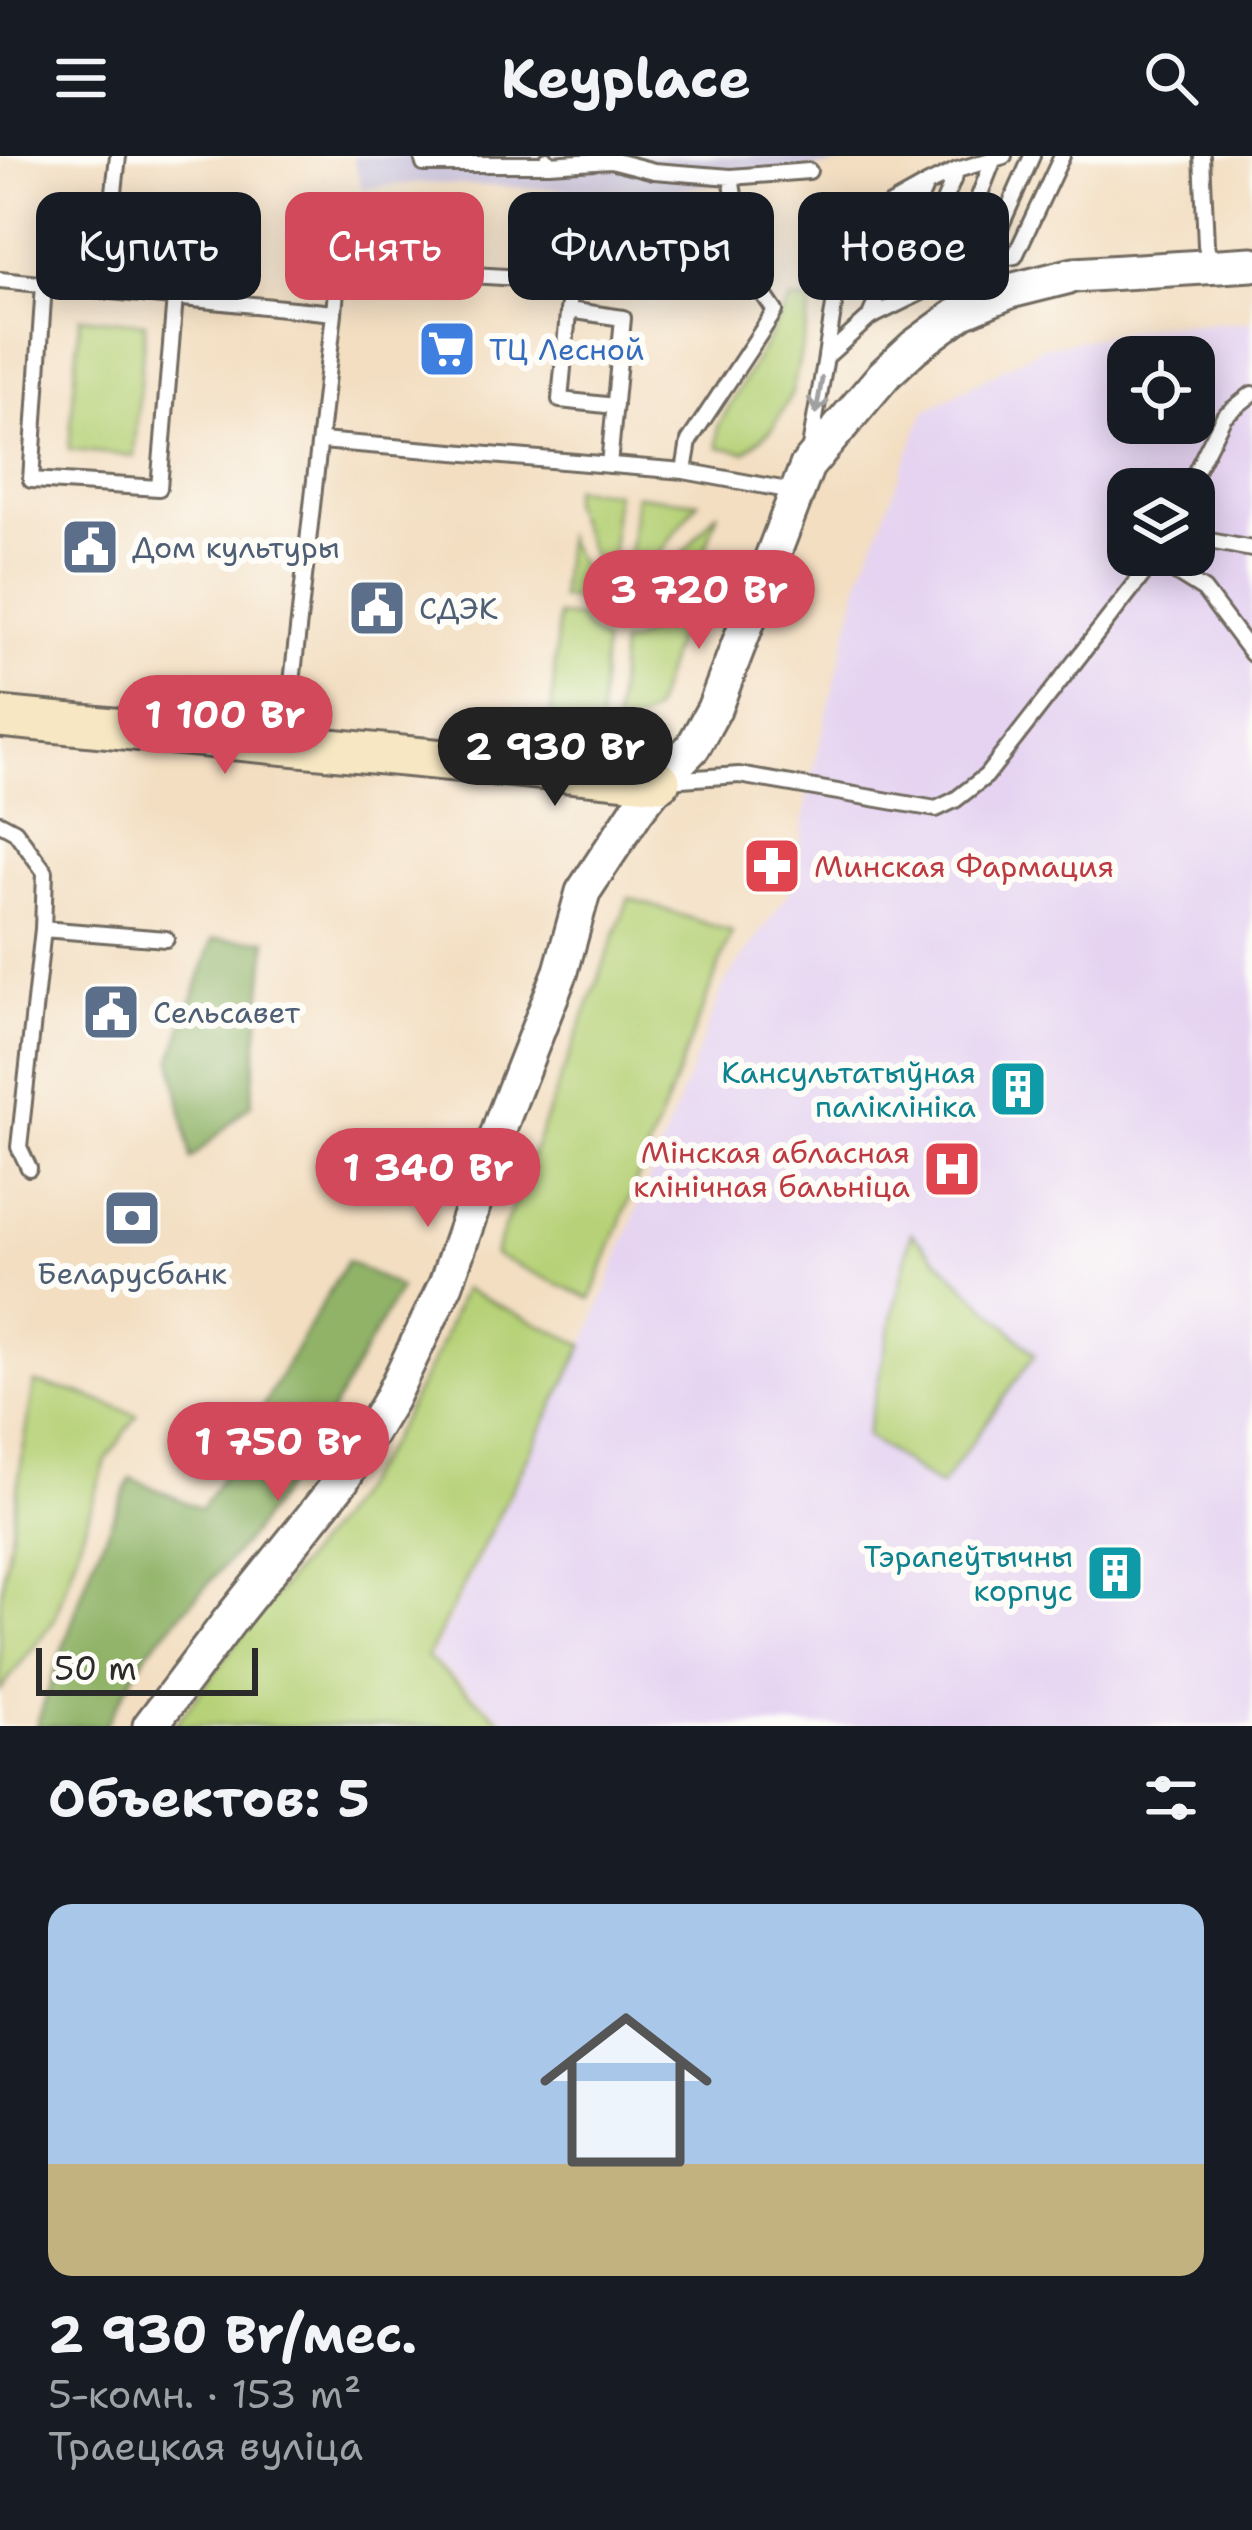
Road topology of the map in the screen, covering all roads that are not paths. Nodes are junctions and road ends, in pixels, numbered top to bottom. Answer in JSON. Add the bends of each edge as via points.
{"nodes":[{"id":1,"x":118,"y":156,"type":"edge"},
{"id":2,"x":422,"y":156,"type":"edge"},
{"id":3,"x":1032,"y":156,"type":"edge"},
{"id":4,"x":1062,"y":156,"type":"edge"},
{"id":5,"x":1202,"y":156,"type":"edge"},
{"id":6,"x":611,"y":158,"type":"edge"},
{"id":7,"x":999,"y":158,"type":"edge"},
{"id":8,"x":547,"y":160,"type":"edge"},
{"id":9,"x":957,"y":170,"type":"junction"},
{"id":10,"x":809,"y":171,"type":"dead end"},
{"id":11,"x":731,"y":177,"type":"junction"},
{"id":12,"x":926,"y":184,"type":"junction"},
{"id":13,"x":114,"y":192,"type":"edge"},
{"id":14,"x":734,"y":192,"type":"edge"},
{"id":15,"x":948,"y":192,"type":"edge"},
{"id":16,"x":984,"y":192,"type":"edge"},
{"id":17,"x":1009,"y":207,"type":"edge"},
{"id":18,"x":1009,"y":257,"type":"edge"},
{"id":19,"x":1252,"y":264,"type":"edge"},
{"id":20,"x":1211,"y":267,"type":"junction"},
{"id":21,"x":508,"y":277,"type":"edge"},
{"id":22,"x":0,"y":280,"type":"edge"},
{"id":23,"x":36,"y":283,"type":"edge"},
{"id":24,"x":43,"y":300,"type":"edge"},
{"id":25,"x":175,"y":300,"type":"edge"},
{"id":26,"x":212,"y":300,"type":"edge"},
{"id":27,"x":569,"y":300,"type":"edge"},
{"id":28,"x":767,"y":300,"type":"edge"},
{"id":29,"x":901,"y":300,"type":"edge"},
{"id":30,"x":568,"y":310,"type":"junction"},
{"id":31,"x":334,"y":313,"type":"junction"},
{"id":32,"x":869,"y":318,"type":"junction"},
{"id":33,"x":826,"y":357,"type":"junction"},
{"id":34,"x":1252,"y":394,"type":"edge"},
{"id":35,"x":615,"y":406,"type":"junction"},
{"id":36,"x":321,"y":441,"type":"junction"},
{"id":37,"x":609,"y":465,"type":"junction"},
{"id":38,"x":1198,"y":468,"type":"edge"},
{"id":39,"x":684,"y":471,"type":"junction"},
{"id":40,"x":802,"y":479,"type":"junction"},
{"id":41,"x":1215,"y":542,"type":"edge"},
{"id":42,"x":1252,"y":549,"type":"edge"},
{"id":43,"x":1144,"y":576,"type":"edge"},
{"id":44,"x":1185,"y":576,"type":"edge"},
{"id":45,"x":1252,"y":654,"type":"edge"},
{"id":46,"x":0,"y":718,"type":"edge"},
{"id":47,"x":285,"y":745,"type":"junction"},
{"id":48,"x":660,"y":781,"type":"junction"},
{"id":49,"x":0,"y":823,"type":"edge"},
{"id":50,"x":44,"y":929,"type":"junction"},
{"id":51,"x":166,"y":939,"type":"dead end"},
{"id":52,"x":29,"y":1168,"type":"dead end"},
{"id":53,"x":151,"y":1726,"type":"edge"}],
"edges":[{"from":1,"to":13,"type":"lane"},
{"from":2,"to":8,"type":"lane","via":[[424,164]]},
{"from":3,"to":17,"type":"lane"},
{"from":4,"to":18,"type":"lane"},
{"from":5,"to":20,"type":"lane"},
{"from":6,"to":8,"type":"lane"},
{"from":6,"to":11,"type":"lane","via":[[654,171]]},
{"from":7,"to":9,"type":"lane"},
{"from":7,"to":16,"type":"lane"},
{"from":9,"to":12,"type":"lane"},
{"from":9,"to":15,"type":"lane"},
{"from":10,"to":11,"type":"lane"},
{"from":11,"to":14,"type":"lane"},
{"from":12,"to":32,"type":"lane"},
{"from":12,"to":33,"type":"lane","via":[[876,213],[837,286]]},
{"from":19,"to":20,"type":"street"},
{"from":20,"to":40,"type":"street","via":[[1073,275],[963,310],[884,375]]},
{"from":21,"to":31,"type":"lane","via":[[338,267]]},
{"from":22,"to":23,"type":"lane"},
{"from":24,"to":25,"type":"lane","via":[[32,480],[159,488]]},
{"from":26,"to":31,"type":"lane"},
{"from":27,"to":30,"type":"lane"},
{"from":28,"to":39,"type":"lane","via":[[775,311],[689,441]]},
{"from":29,"to":32,"type":"lane"},
{"from":30,"to":35,"type":"lane","via":[[623,318]]},
{"from":30,"to":35,"type":"lane","via":[[560,400]]},
{"from":31,"to":36,"type":"lane"},
{"from":32,"to":33,"type":"lane"},
{"from":33,"to":40,"type":"lane","one_way":true},
{"from":34,"to":38,"type":"lane","via":[[1224,416]]},
{"from":35,"to":37,"type":"lane"},
{"from":36,"to":37,"type":"lane","via":[[482,462]]},
{"from":36,"to":47,"type":"lane"},
{"from":37,"to":39,"type":"lane"},
{"from":39,"to":40,"type":"lane"},
{"from":40,"to":48,"type":"street","via":[[715,709]]},
{"from":41,"to":42,"type":"lane"},
{"from":43,"to":48,"type":"lane","via":[[986,776],[936,809],[739,775]]},
{"from":44,"to":45,"type":"lane"},
{"from":46,"to":47,"type":"main road"},
{"from":47,"to":48,"type":"main road"},
{"from":48,"to":53,"type":"street","via":[[584,892],[446,1284],[390,1400],[342,1480]]},
{"from":49,"to":50,"type":"lane","via":[[45,872]]},
{"from":50,"to":51,"type":"lane"},
{"from":50,"to":52,"type":"lane","via":[[20,1147]]}]}
